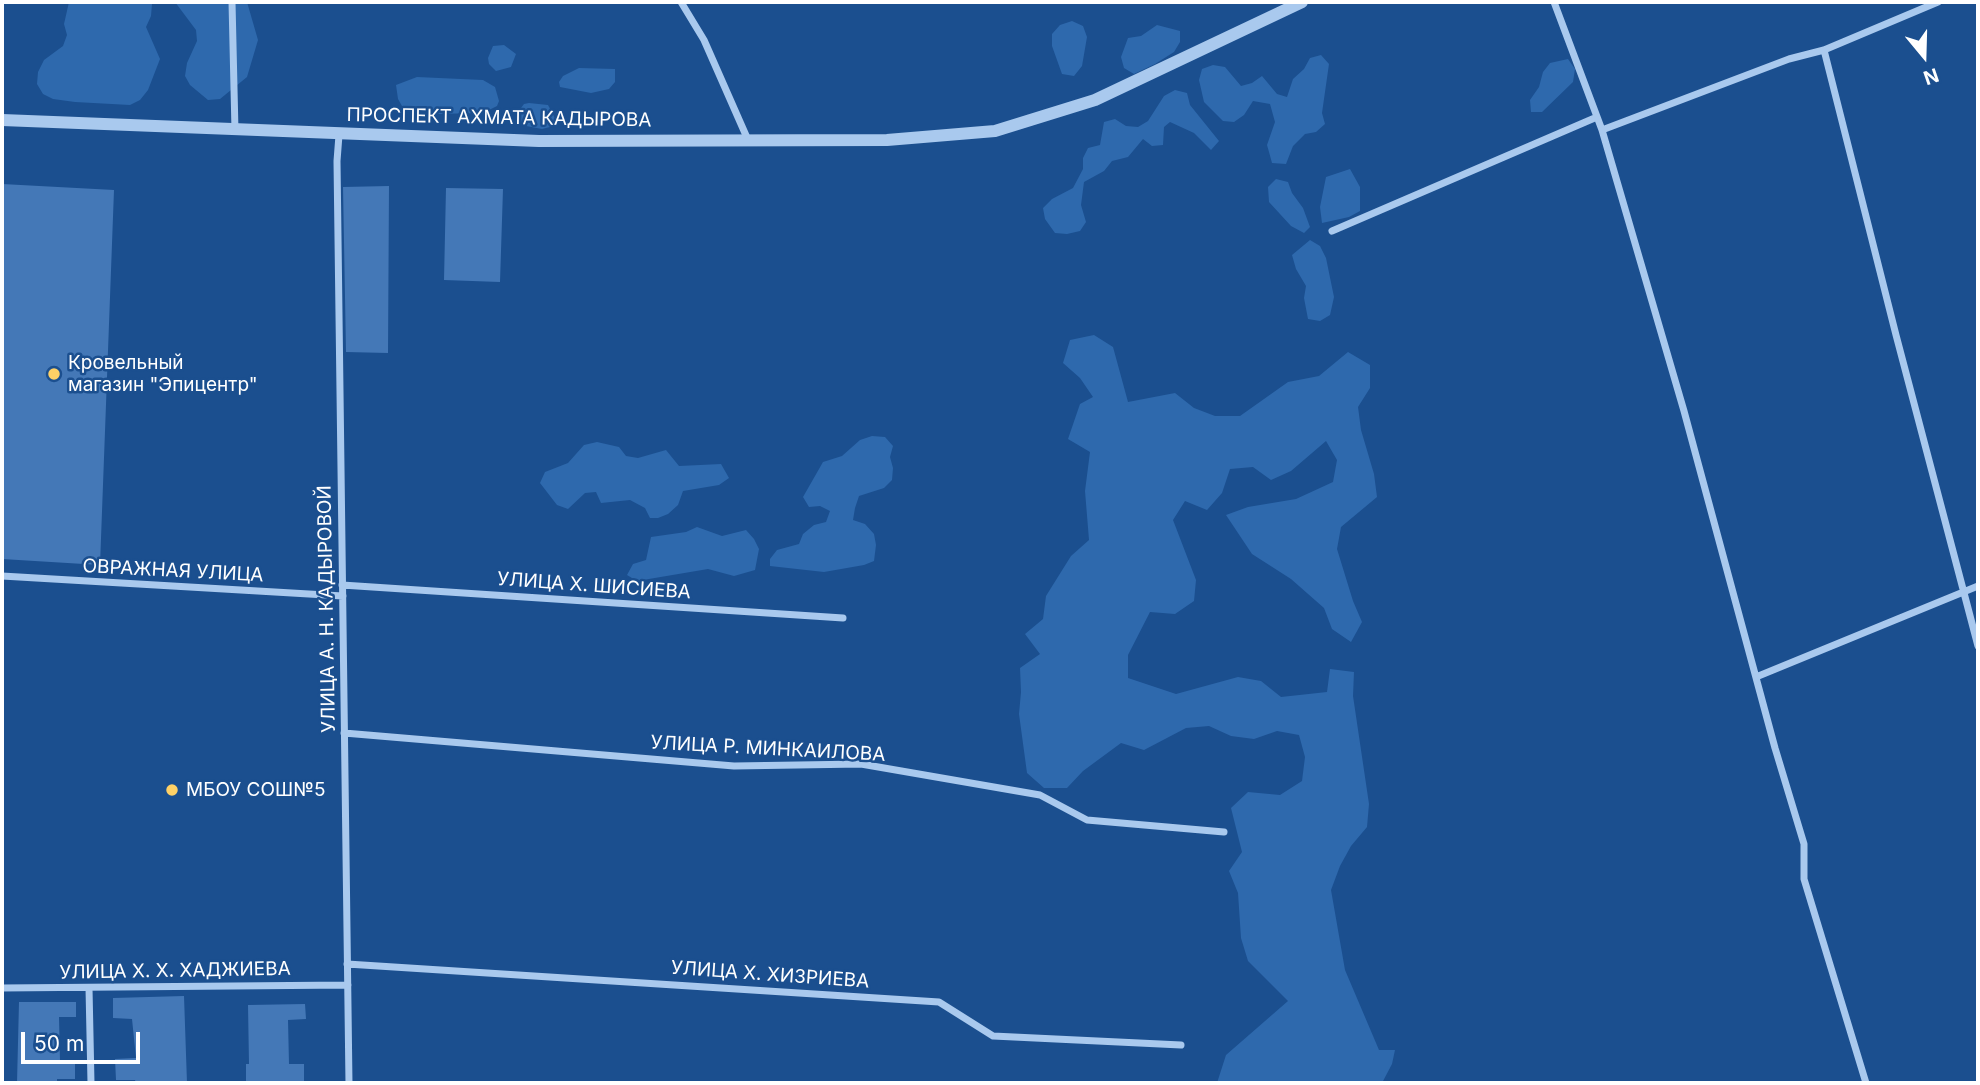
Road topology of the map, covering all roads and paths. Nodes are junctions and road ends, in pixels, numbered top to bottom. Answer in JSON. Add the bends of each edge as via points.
{"nodes":[{"id":1,"x":232,"y":2,"type":"edge"},
{"id":2,"x":681,"y":2,"type":"edge"},
{"id":3,"x":1302,"y":2,"type":"edge"},
{"id":4,"x":1554,"y":2,"type":"edge"},
{"id":5,"x":1938,"y":2,"type":"edge"},
{"id":6,"x":1824,"y":50,"type":"junction"},
{"id":7,"x":1597,"y":117,"type":"junction"},
{"id":8,"x":2,"y":120,"type":"edge"},
{"id":9,"x":1602,"y":130,"type":"junction"},
{"id":10,"x":235,"y":131,"type":"junction"},
{"id":11,"x":339,"y":135,"type":"junction"},
{"id":12,"x":748,"y":141,"type":"junction"},
{"id":13,"x":1332,"y":232,"type":"dead end"},
{"id":14,"x":2,"y":576,"type":"edge"},
{"id":15,"x":342,"y":586,"type":"junction"},
{"id":16,"x":1978,"y":586,"type":"edge"},
{"id":17,"x":1965,"y":593,"type":"junction"},
{"id":18,"x":342,"y":596,"type":"junction"},
{"id":19,"x":843,"y":618,"type":"dead end"},
{"id":20,"x":1978,"y":646,"type":"edge"},
{"id":21,"x":1756,"y":677,"type":"junction"},
{"id":22,"x":344,"y":733,"type":"junction"},
{"id":23,"x":1224,"y":832,"type":"dead end"},
{"id":24,"x":347,"y":964,"type":"junction"},
{"id":25,"x":348,"y":985,"type":"junction"},
{"id":26,"x":2,"y":988,"type":"edge"},
{"id":27,"x":89,"y":988,"type":"junction"},
{"id":28,"x":1181,"y":1045,"type":"dead end"},
{"id":29,"x":92,"y":1083,"type":"edge"},
{"id":30,"x":349,"y":1083,"type":"edge"},
{"id":31,"x":1866,"y":1083,"type":"edge"}],
"edges":[{"from":1,"to":10,"type":"street"},
{"from":2,"to":12,"type":"street","via":[[704,40]]},
{"from":3,"to":12,"type":"street","name":"ПРОСПЕКТ АХМАТА КАДЫРОВА","via":[[1095,100],[995,131],[887,140]]},
{"from":4,"to":7,"type":"street"},
{"from":5,"to":6,"type":"street"},
{"from":6,"to":9,"type":"street"},
{"from":6,"to":17,"type":"street"},
{"from":7,"to":9,"type":"street"},
{"from":7,"to":13,"type":"street"},
{"from":8,"to":10,"type":"street","name":"ПРОСПЕКТ АХМАТА КАДЫРОВА"},
{"from":9,"to":21,"type":"street"},
{"from":10,"to":11,"type":"street","name":"ПРОСПЕКТ АХМАТА КАДЫРОВА"},
{"from":11,"to":12,"type":"street","name":"ПРОСПЕКТ АХМАТА КАДЫРОВА"},
{"from":11,"to":15,"type":"street","name":"УЛИЦА А. Н. КАДЫРОВОЙ"},
{"from":14,"to":18,"type":"street","name":"ОВРАЖНАЯ УЛИЦА"},
{"from":15,"to":18,"type":"street","name":"УЛИЦА А. Н. КАДЫРОВОЙ"},
{"from":15,"to":19,"type":"street","name":"УЛИЦА Х. ШИСИЕВА"},
{"from":16,"to":17,"type":"street"},
{"from":17,"to":20,"type":"street"},
{"from":17,"to":21,"type":"street"},
{"from":18,"to":22,"type":"street","name":"УЛИЦА А. Н. КАДЫРОВОЙ"},
{"from":21,"to":31,"type":"street","via":[[1804,844],[1804,879]]},
{"from":22,"to":23,"type":"street","name":"УЛИЦА Р. МИНКАИЛОВА","via":[[734,766],[861,764],[1040,795],[1087,820]]},
{"from":22,"to":24,"type":"street","name":"УЛИЦА А. Н. КАДЫРОВОЙ"},
{"from":24,"to":25,"type":"street","name":"УЛИЦА А. Н. КАДЫРОВОЙ"},
{"from":24,"to":28,"type":"street","name":"УЛИЦА Х. ХИЗРИЕВА","via":[[939,1002],[993,1036]]},
{"from":25,"to":27,"type":"street","name":"УЛИЦА Х. Х. ХАДЖИЕВА"},
{"from":25,"to":30,"type":"street","name":"УЛИЦА А. Н. КАДЫРОВОЙ"},
{"from":26,"to":27,"type":"street","name":"УЛИЦА Х. Х. ХАДЖИЕВА"},
{"from":27,"to":29,"type":"street"}]}
